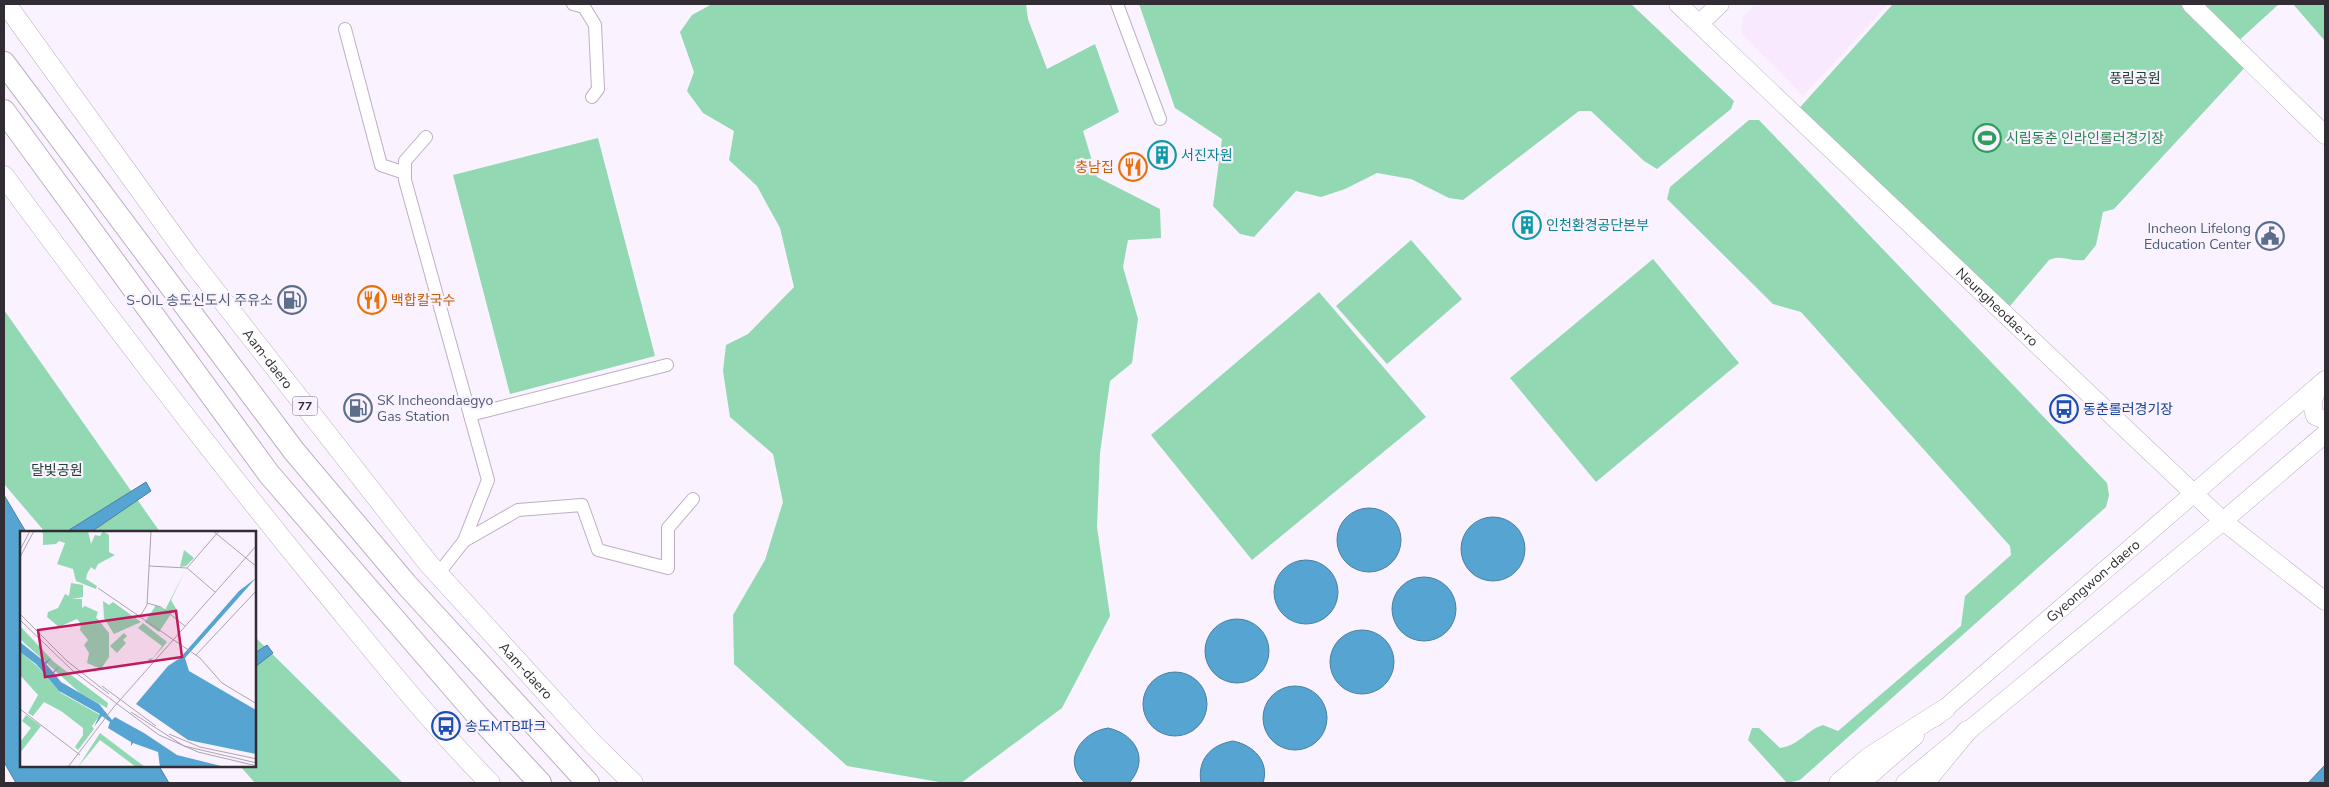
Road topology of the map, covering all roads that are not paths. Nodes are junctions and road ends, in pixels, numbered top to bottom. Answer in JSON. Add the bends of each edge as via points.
{"nodes":[{"id":1,"x":6,"y":4,"type":"edge"},
{"id":2,"x":573,"y":4,"type":"edge"},
{"id":3,"x":1117,"y":4,"type":"edge"},
{"id":4,"x":1678,"y":4,"type":"edge"},
{"id":5,"x":1720,"y":4,"type":"edge"},
{"id":6,"x":2191,"y":4,"type":"edge"},
{"id":7,"x":1699,"y":24,"type":"junction"},
{"id":8,"x":346,"y":29,"type":"dead end"},
{"id":9,"x":4,"y":63,"type":"edge"},
{"id":10,"x":592,"y":97,"type":"dead end"},
{"id":11,"x":4,"y":111,"type":"edge"},
{"id":12,"x":1160,"y":119,"type":"dead end"},
{"id":13,"x":2325,"y":136,"type":"edge"},
{"id":14,"x":426,"y":137,"type":"dead end"},
{"id":15,"x":405,"y":173,"type":"junction"},
{"id":16,"x":4,"y":176,"type":"edge"},
{"id":17,"x":667,"y":365,"type":"dead end"},
{"id":18,"x":2324,"y":381,"type":"edge"},
{"id":19,"x":470,"y":415,"type":"junction"},
{"id":20,"x":2325,"y":420,"type":"edge"},
{"id":21,"x":2325,"y":434,"type":"edge"},
{"id":22,"x":2194,"y":493,"type":"junction"},
{"id":23,"x":693,"y":499,"type":"dead end"},
{"id":24,"x":2223,"y":521,"type":"junction"},
{"id":25,"x":464,"y":542,"type":"junction"},
{"id":26,"x":438,"y":574,"type":"junction"},
{"id":27,"x":2325,"y":601,"type":"edge"},
{"id":28,"x":1945,"y":709,"type":"junction"},
{"id":29,"x":1967,"y":731,"type":"junction"},
{"id":30,"x":490,"y":783,"type":"edge"},
{"id":31,"x":540,"y":783,"type":"edge"},
{"id":32,"x":588,"y":783,"type":"edge"},
{"id":33,"x":633,"y":783,"type":"edge"},
{"id":34,"x":1839,"y":783,"type":"edge"},
{"id":35,"x":1861,"y":783,"type":"edge"},
{"id":36,"x":1904,"y":783,"type":"edge"},
{"id":37,"x":1924,"y":783,"type":"edge"}],
"edges":[{"from":1,"to":26,"type":"main road","name":"Aam-daero","number":"77","via":[[190,259]]},
{"from":2,"to":10,"type":"street","via":[[584,7],[595,25],[598,90]]},
{"from":3,"to":12,"type":"street"},
{"from":4,"to":7,"type":"main road","name":"Neungheodae-ro"},
{"from":5,"to":7,"type":"main road"},
{"from":6,"to":13,"type":"main road"},
{"from":7,"to":22,"type":"main road","name":"Neungheodae-ro"},
{"from":8,"to":15,"type":"street","via":[[381,165]]},
{"from":9,"to":32,"type":"highway","via":[[294,451],[406,584]]},
{"from":11,"to":31,"type":"highway","via":[[269,474]]},
{"from":14,"to":15,"type":"street","via":[[405,161]]},
{"from":15,"to":19,"type":"street"},
{"from":16,"to":30,"type":"main road","via":[[98,305],[262,514],[361,636]]},
{"from":17,"to":19,"type":"street"},
{"from":18,"to":20,"type":"main road","via":[[2313,399],[2312,408],[2315,416]]},
{"from":18,"to":22,"type":"main road","name":"Gyeongwon-daero"},
{"from":19,"to":25,"type":"street","via":[[488,480]]},
{"from":21,"to":24,"type":"main road"},
{"from":22,"to":24,"type":"main road","name":"Neungheodae-ro"},
{"from":22,"to":28,"type":"main road","name":"Gyeongwon-daero"},
{"from":23,"to":25,"type":"street","via":[[668,528],[668,568],[598,550],[582,505],[518,510]]},
{"from":24,"to":27,"type":"main road","name":"Neungheodae-ro"},
{"from":24,"to":29,"type":"main road"},
{"from":25,"to":26,"type":"street"},
{"from":26,"to":33,"type":"main road","name":"Aam-daero","number":"77","via":[[593,744]]},
{"from":28,"to":34,"type":"main road","via":[[1870,758]]},
{"from":28,"to":35,"type":"main road","name":"Gyeongwon-daero"},
{"from":29,"to":36,"type":"main road"},
{"from":29,"to":37,"type":"main road"}]}
